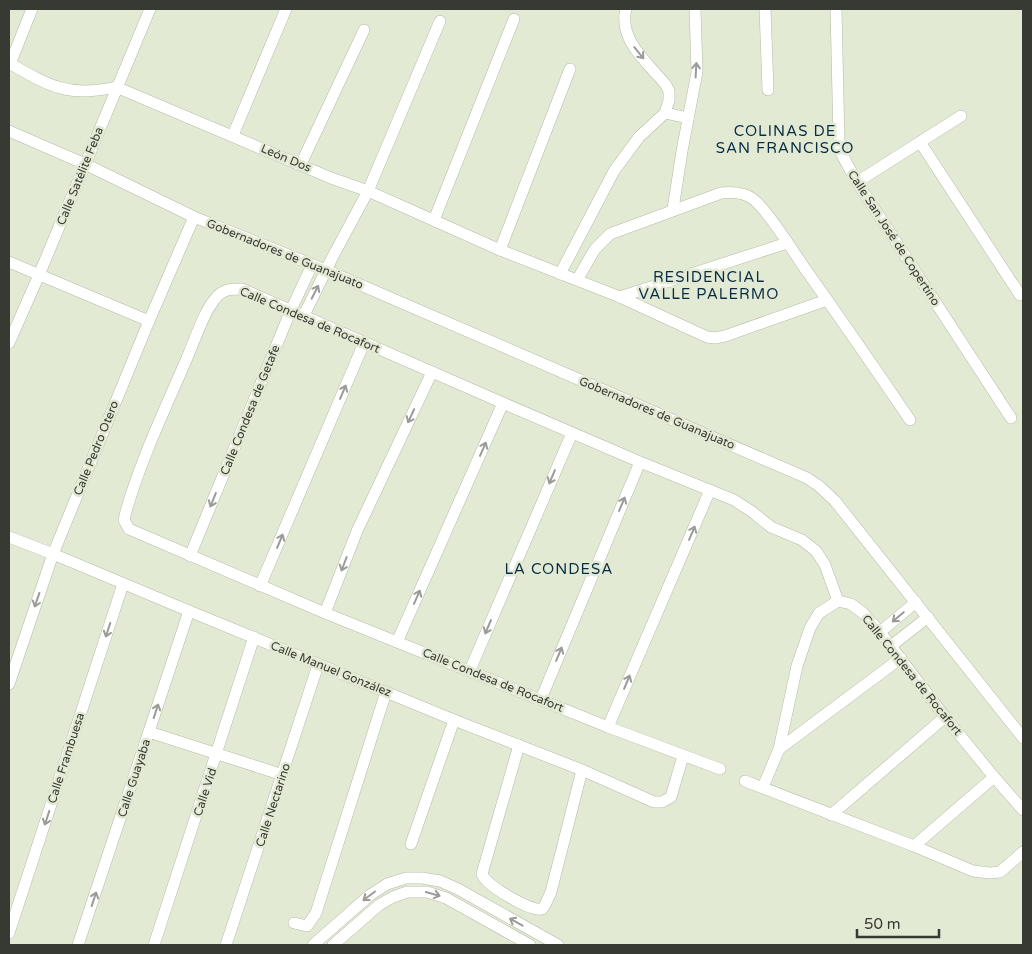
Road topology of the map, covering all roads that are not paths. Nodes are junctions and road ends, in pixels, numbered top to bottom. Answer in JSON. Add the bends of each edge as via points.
{"nodes":[{"id":1,"x":32,"y":9,"type":"edge"},
{"id":2,"x":150,"y":9,"type":"edge"},
{"id":3,"x":286,"y":9,"type":"edge"},
{"id":4,"x":626,"y":9,"type":"edge"},
{"id":5,"x":695,"y":9,"type":"edge"},
{"id":6,"x":764,"y":9,"type":"edge"},
{"id":7,"x":836,"y":9,"type":"edge"},
{"id":8,"x":514,"y":19,"type":"dead end"},
{"id":9,"x":440,"y":20,"type":"dead end"},
{"id":10,"x":364,"y":30,"type":"dead end"},
{"id":11,"x":9,"y":63,"type":"edge"},
{"id":12,"x":570,"y":69,"type":"dead end"},
{"id":13,"x":116,"y":87,"type":"junction"},
{"id":14,"x":768,"y":90,"type":"dead end"},
{"id":15,"x":665,"y":113,"type":"junction"},
{"id":16,"x":961,"y":116,"type":"dead end"},
{"id":17,"x":688,"y":118,"type":"junction"},
{"id":18,"x":9,"y":131,"type":"edge"},
{"id":19,"x":233,"y":135,"type":"junction"},
{"id":20,"x":920,"y":142,"type":"junction"},
{"id":21,"x":85,"y":164,"type":"junction"},
{"id":22,"x":301,"y":164,"type":"junction"},
{"id":23,"x":857,"y":182,"type":"junction"},
{"id":24,"x":368,"y":191,"type":"junction"},
{"id":25,"x":673,"y":209,"type":"junction"},
{"id":26,"x":194,"y":217,"type":"junction"},
{"id":27,"x":434,"y":220,"type":"junction"},
{"id":28,"x":787,"y":243,"type":"junction"},
{"id":29,"x":500,"y":250,"type":"junction"},
{"id":30,"x":9,"y":262,"type":"edge"},
{"id":31,"x":312,"y":265,"type":"junction"},
{"id":32,"x":326,"y":270,"type":"junction"},
{"id":33,"x":560,"y":274,"type":"junction"},
{"id":34,"x":39,"y":275,"type":"junction"},
{"id":35,"x":577,"y":280,"type":"junction"},
{"id":36,"x":1020,"y":295,"type":"dead end"},
{"id":37,"x":620,"y":297,"type":"junction"},
{"id":38,"x":827,"y":300,"type":"junction"},
{"id":39,"x":292,"y":310,"type":"junction"},
{"id":40,"x":304,"y":315,"type":"junction"},
{"id":41,"x":149,"y":321,"type":"junction"},
{"id":42,"x":9,"y":343,"type":"edge"},
{"id":43,"x":364,"y":343,"type":"junction"},
{"id":44,"x":432,"y":372,"type":"junction"},
{"id":45,"x":503,"y":403,"type":"junction"},
{"id":46,"x":1010,"y":418,"type":"dead end"},
{"id":47,"x":910,"y":420,"type":"dead end"},
{"id":48,"x":572,"y":433,"type":"junction"},
{"id":49,"x":640,"y":462,"type":"junction"},
{"id":50,"x":710,"y":490,"type":"junction"},
{"id":51,"x":9,"y":537,"type":"edge"},
{"id":52,"x":53,"y":554,"type":"junction"},
{"id":53,"x":190,"y":556,"type":"junction"},
{"id":54,"x":123,"y":584,"type":"junction"},
{"id":55,"x":260,"y":586,"type":"junction"},
{"id":56,"x":838,"y":601,"type":"junction"},
{"id":57,"x":916,"y":602,"type":"junction"},
{"id":58,"x":188,"y":611,"type":"junction"},
{"id":59,"x":325,"y":613,"type":"junction"},
{"id":60,"x":928,"y":617,"type":"junction"},
{"id":61,"x":880,"y":632,"type":"junction"},
{"id":62,"x":254,"y":638,"type":"junction"},
{"id":63,"x":397,"y":642,"type":"junction"},
{"id":64,"x":892,"y":646,"type":"junction"},
{"id":65,"x":901,"y":658,"type":"junction"},
{"id":66,"x":318,"y":664,"type":"junction"},
{"id":67,"x":470,"y":670,"type":"junction"},
{"id":68,"x":9,"y":684,"type":"edge"},
{"id":69,"x":386,"y":692,"type":"junction"},
{"id":70,"x":541,"y":699,"type":"junction"},
{"id":71,"x":945,"y":717,"type":"junction"},
{"id":72,"x":454,"y":720,"type":"junction"},
{"id":73,"x":608,"y":727,"type":"junction"},
{"id":74,"x":149,"y":732,"type":"junction"},
{"id":75,"x":1023,"y":738,"type":"edge"},
{"id":76,"x":519,"y":745,"type":"junction"},
{"id":77,"x":779,"y":749,"type":"junction"},
{"id":78,"x":217,"y":754,"type":"junction"},
{"id":79,"x":683,"y":756,"type":"junction"},
{"id":80,"x":720,"y":769,"type":"dead end"},
{"id":81,"x":582,"y":770,"type":"junction"},
{"id":82,"x":283,"y":775,"type":"junction"},
{"id":83,"x":994,"y":777,"type":"junction"},
{"id":84,"x":745,"y":781,"type":"dead end"},
{"id":85,"x":762,"y":787,"type":"junction"},
{"id":86,"x":1023,"y":810,"type":"edge"},
{"id":87,"x":832,"y":815,"type":"junction"},
{"id":88,"x":410,"y":844,"type":"dead end"},
{"id":89,"x":914,"y":846,"type":"junction"},
{"id":90,"x":1023,"y":852,"type":"edge"},
{"id":91,"x":294,"y":924,"type":"dead end"},
{"id":92,"x":9,"y":933,"type":"edge"},
{"id":93,"x":78,"y":945,"type":"edge"},
{"id":94,"x":154,"y":945,"type":"edge"},
{"id":95,"x":226,"y":945,"type":"edge"},
{"id":96,"x":313,"y":945,"type":"edge"},
{"id":97,"x":333,"y":945,"type":"edge"},
{"id":98,"x":530,"y":945,"type":"edge"},
{"id":99,"x":558,"y":945,"type":"edge"}],
"edges":[{"from":1,"to":11,"type":"street"},
{"from":2,"to":13,"type":"street","name":"Calle Satélite Feba"},
{"from":3,"to":19,"type":"street"},
{"from":4,"to":15,"type":"street","one_way":true,"via":[[624,23],[627,35],[669,91],[670,100]]},
{"from":17,"to":5,"type":"street","one_way":true,"via":[[697,72]]},
{"from":6,"to":14,"type":"street"},
{"from":7,"to":23,"type":"street","name":"Calle San José de Copertino","via":[[839,140],[841,153]]},
{"from":8,"to":27,"type":"street"},
{"from":9,"to":24,"type":"street"},
{"from":10,"to":22,"type":"street"},
{"from":11,"to":13,"type":"street","via":[[37,79],[69,90],[88,92]]},
{"from":12,"to":29,"type":"street"},
{"from":13,"to":19,"type":"street","name":"León Dos"},
{"from":13,"to":21,"type":"street","name":"Calle Satélite Feba"},
{"from":15,"to":17,"type":"street"},
{"from":15,"to":33,"type":"street","via":[[640,137],[614,171]]},
{"from":16,"to":20,"type":"street"},
{"from":17,"to":25,"type":"street"},
{"from":18,"to":21,"type":"street","name":"Gobernadores de Guanajuato"},
{"from":19,"to":22,"type":"street","name":"León Dos"},
{"from":20,"to":23,"type":"street"},
{"from":20,"to":36,"type":"street"},
{"from":21,"to":26,"type":"street","name":"Gobernadores de Guanajuato"},
{"from":21,"to":34,"type":"street","name":"Calle Satélite Feba"},
{"from":22,"to":24,"type":"street","name":"León Dos"},
{"from":23,"to":46,"type":"street","name":"Calle San José de Copertino"},
{"from":24,"to":27,"type":"street","name":"León Dos"},
{"from":24,"to":32,"type":"street"},
{"from":25,"to":28,"type":"street","via":[[721,193],[741,193],[760,204]]},
{"from":25,"to":35,"type":"street","via":[[610,234],[595,249]]},
{"from":26,"to":31,"type":"street","name":"Gobernadores de Guanajuato"},
{"from":26,"to":41,"type":"street","name":"Calle Pedro Otero"},
{"from":27,"to":29,"type":"street","name":"León Dos"},
{"from":28,"to":37,"type":"street"},
{"from":28,"to":38,"type":"street"},
{"from":29,"to":33,"type":"street","name":"León Dos"},
{"from":30,"to":34,"type":"street"},
{"from":31,"to":32,"type":"street","name":"Gobernadores de Guanajuato"},
{"from":31,"to":39,"type":"street","name":"Calle Condesa de Getafe"},
{"from":40,"to":32,"type":"street","one_way":true},
{"from":32,"to":57,"type":"street","name":"Gobernadores de Guanajuato","via":[[807,478],[835,501]]},
{"from":33,"to":35,"type":"street","name":"León Dos"},
{"from":34,"to":41,"type":"street"},
{"from":34,"to":42,"type":"street","name":"Calle Satélite Feba"},
{"from":35,"to":37,"type":"street","name":"León Dos"},
{"from":37,"to":38,"type":"street","name":"León Dos","via":[[715,338]]},
{"from":38,"to":47,"type":"street"},
{"from":39,"to":40,"type":"street","name":"Calle Condesa de Rocafort"},
{"from":39,"to":53,"type":"street","name":"Calle Condesa de Getafe","one_way":true},
{"from":39,"to":53,"type":"street","name":"Calle Condesa de Rocafort","via":[[242,289],[230,289],[215,299],[143,461],[124,515],[126,526]]},
{"from":40,"to":43,"type":"street","name":"Calle Condesa de Rocafort"},
{"from":41,"to":52,"type":"street","name":"Calle Pedro Otero"},
{"from":43,"to":44,"type":"street","name":"Calle Condesa de Rocafort"},
{"from":55,"to":43,"type":"street","one_way":true},
{"from":44,"to":45,"type":"street","name":"Calle Condesa de Rocafort"},
{"from":44,"to":59,"type":"street","one_way":true,"via":[[357,532]]},
{"from":45,"to":48,"type":"street","name":"Calle Condesa de Rocafort"},
{"from":63,"to":45,"type":"street","one_way":true},
{"from":48,"to":49,"type":"street","name":"Calle Condesa de Rocafort"},
{"from":48,"to":67,"type":"street","one_way":true},
{"from":49,"to":50,"type":"street","name":"Calle Condesa de Rocafort"},
{"from":70,"to":49,"type":"street","one_way":true},
{"from":50,"to":56,"type":"street","name":"Calle Condesa de Rocafort","via":[[734,500],[771,527],[810,545],[825,565]]},
{"from":73,"to":50,"type":"street","one_way":true},
{"from":51,"to":52,"type":"street","name":"Calle Manuel González"},
{"from":52,"to":54,"type":"street","name":"Calle Manuel González"},
{"from":52,"to":68,"type":"street","name":"Calle Pedro Otero","one_way":true},
{"from":53,"to":55,"type":"street","name":"Calle Condesa de Rocafort"},
{"from":54,"to":58,"type":"street","name":"Calle Manuel González"},
{"from":54,"to":92,"type":"street","name":"Calle Frambuesa","one_way":true},
{"from":55,"to":59,"type":"street","name":"Calle Condesa de Rocafort"},
{"from":56,"to":61,"type":"street","name":"Calle Condesa de Rocafort","via":[[851,604]]},
{"from":56,"to":77,"type":"street","via":[[820,613],[810,628]]},
{"from":57,"to":60,"type":"street","name":"Gobernadores de Guanajuato"},
{"from":57,"to":61,"type":"street","one_way":true},
{"from":58,"to":62,"type":"street","name":"Calle Manuel González"},
{"from":74,"to":58,"type":"street","name":"Calle Guayaba","one_way":true},
{"from":59,"to":63,"type":"street","name":"Calle Condesa de Rocafort"},
{"from":60,"to":64,"type":"street"},
{"from":60,"to":75,"type":"street","name":"Gobernadores de Guanajuato"},
{"from":61,"to":64,"type":"street","name":"Calle Condesa de Rocafort"},
{"from":62,"to":66,"type":"street","name":"Calle Manuel González"},
{"from":62,"to":78,"type":"street","name":"Calle Vid"},
{"from":63,"to":67,"type":"street","name":"Calle Condesa de Rocafort"},
{"from":64,"to":65,"type":"street","name":"Calle Condesa de Rocafort"},
{"from":65,"to":71,"type":"street","name":"Calle Condesa de Rocafort"},
{"from":65,"to":77,"type":"street"},
{"from":66,"to":69,"type":"street","name":"Calle Manuel González"},
{"from":66,"to":82,"type":"street","name":"Calle Nectarino"},
{"from":67,"to":70,"type":"street","name":"Calle Condesa de Rocafort"},
{"from":69,"to":72,"type":"street","name":"Calle Manuel González"},
{"from":69,"to":91,"type":"street","via":[[314,918],[307,926]]},
{"from":70,"to":73,"type":"street","name":"Calle Condesa de Rocafort"},
{"from":71,"to":83,"type":"street","name":"Calle Condesa de Rocafort"},
{"from":71,"to":87,"type":"street"},
{"from":72,"to":76,"type":"street","name":"Calle Manuel González"},
{"from":72,"to":88,"type":"street"},
{"from":73,"to":79,"type":"street","name":"Calle Condesa de Rocafort"},
{"from":74,"to":78,"type":"street"},
{"from":93,"to":74,"type":"street","name":"Calle Guayaba","one_way":true},
{"from":76,"to":81,"type":"street","name":"Calle Manuel González"},
{"from":76,"to":81,"type":"street","via":[[483,877],[535,909],[545,905],[552,889]]},
{"from":77,"to":85,"type":"street"},
{"from":78,"to":82,"type":"street"},
{"from":78,"to":94,"type":"street","name":"Calle Vid"},
{"from":79,"to":80,"type":"street","name":"Calle Condesa de Rocafort"},
{"from":79,"to":81,"type":"street","name":"Calle Manuel González","via":[[671,797],[662,802],[654,802]]},
{"from":82,"to":95,"type":"street","name":"Calle Nectarino"},
{"from":83,"to":86,"type":"street","name":"Calle Condesa de Rocafort"},
{"from":83,"to":89,"type":"street"},
{"from":84,"to":85,"type":"street"},
{"from":85,"to":87,"type":"street"},
{"from":87,"to":89,"type":"street"},
{"from":89,"to":90,"type":"street","via":[[973,871],[990,873],[1000,872]]},
{"from":99,"to":96,"type":"street","one_way":true,"via":[[458,889],[422,878],[406,878],[387,884]]},
{"from":97,"to":98,"type":"street","one_way":true,"via":[[379,905],[408,892],[427,892],[446,898]]}]}
